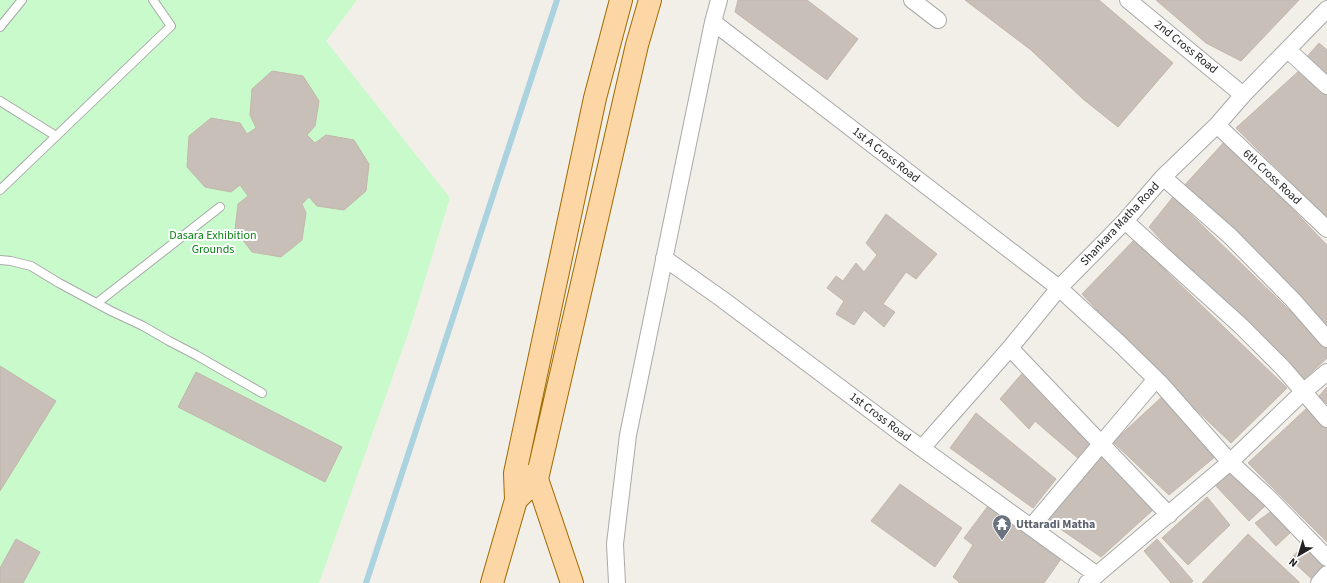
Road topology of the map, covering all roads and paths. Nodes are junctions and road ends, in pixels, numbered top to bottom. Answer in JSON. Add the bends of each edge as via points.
{"nodes":[{"id":1,"x":22,"y":0,"type":"edge"},
{"id":2,"x":153,"y":0,"type":"edge"},
{"id":3,"x":621,"y":0,"type":"edge"},
{"id":4,"x":650,"y":0,"type":"edge"},
{"id":5,"x":719,"y":0,"type":"edge"},
{"id":6,"x":912,"y":0,"type":"edge"},
{"id":7,"x":1128,"y":0,"type":"edge"},
{"id":8,"x":1327,"y":9,"type":"edge"},
{"id":9,"x":938,"y":20,"type":"dead end"},
{"id":10,"x":713,"y":22,"type":"junction"},
{"id":11,"x":0,"y":26,"type":"edge"},
{"id":12,"x":1288,"y":50,"type":"junction"},
{"id":13,"x":1327,"y":86,"type":"edge"},
{"id":14,"x":1244,"y":95,"type":"junction"},
{"id":15,"x":0,"y":101,"type":"edge"},
{"id":16,"x":1217,"y":124,"type":"junction"},
{"id":17,"x":56,"y":136,"type":"junction"},
{"id":18,"x":1163,"y":177,"type":"junction"},
{"id":19,"x":0,"y":190,"type":"edge"},
{"id":20,"x":220,"y":208,"type":"dead end"},
{"id":21,"x":1125,"y":221,"type":"junction"},
{"id":22,"x":1327,"y":229,"type":"edge"},
{"id":23,"x":664,"y":258,"type":"junction"},
{"id":24,"x":0,"y":260,"type":"edge"},
{"id":25,"x":1059,"y":288,"type":"junction"},
{"id":26,"x":97,"y":304,"type":"junction"},
{"id":27,"x":1327,"y":339,"type":"edge"},
{"id":28,"x":1010,"y":348,"type":"junction"},
{"id":29,"x":1327,"y":372,"type":"edge"},
{"id":30,"x":1156,"y":379,"type":"junction"},
{"id":31,"x":1303,"y":392,"type":"junction"},
{"id":32,"x":262,"y":393,"type":"dead end"},
{"id":33,"x":1327,"y":419,"type":"edge"},
{"id":34,"x":1101,"y":443,"type":"junction"},
{"id":35,"x":922,"y":448,"type":"junction"},
{"id":36,"x":1230,"y":462,"type":"junction"},
{"id":37,"x":515,"y":473,"type":"junction"},
{"id":38,"x":537,"y":479,"type":"junction"},
{"id":39,"x":516,"y":500,"type":"junction"},
{"id":40,"x":1169,"y":515,"type":"junction"},
{"id":41,"x":1031,"y":527,"type":"junction"},
{"id":42,"x":1327,"y":558,"type":"edge"},
{"id":43,"x":1327,"y":574,"type":"edge"},
{"id":44,"x":1092,"y":579,"type":"edge"},
{"id":45,"x":492,"y":583,"type":"edge"},
{"id":46,"x":572,"y":583,"type":"edge"},
{"id":47,"x":617,"y":583,"type":"edge"},
{"id":48,"x":1319,"y":583,"type":"edge"}],
"edges":[{"from":1,"to":11,"type":"lane"},
{"from":2,"to":17,"type":"lane","via":[[171,26]]},
{"from":3,"to":37,"type":"main road","via":[[595,98]]},
{"from":4,"to":38,"type":"main road","via":[[637,45]]},
{"from":5,"to":10,"type":"street"},
{"from":6,"to":9,"type":"street"},
{"from":7,"to":14,"type":"street","name":"2nd Cross Road"},
{"from":8,"to":12,"type":"street","name":"Shankara Matha Road"},
{"from":10,"to":23,"type":"street"},
{"from":10,"to":25,"type":"street","name":"1st A Cross Road"},
{"from":12,"to":13,"type":"street"},
{"from":12,"to":14,"type":"street","name":"Shankara Matha Road"},
{"from":14,"to":16,"type":"street","name":"Shankara Matha Road"},
{"from":15,"to":17,"type":"lane"},
{"from":16,"to":18,"type":"street","name":"Shankara Matha Road"},
{"from":16,"to":22,"type":"street","name":"6th Cross Road"},
{"from":17,"to":19,"type":"lane"},
{"from":18,"to":21,"type":"street","name":"Shankara Matha Road"},
{"from":18,"to":27,"type":"street","via":[[1230,236]]},
{"from":20,"to":26,"type":"lane"},
{"from":21,"to":25,"type":"street","name":"Shankara Matha Road"},
{"from":21,"to":31,"type":"street","via":[[1240,326],[1283,368]]},
{"from":23,"to":35,"type":"street","name":"1st Cross Road"},
{"from":23,"to":47,"type":"street","via":[[628,435],[615,544]]},
{"from":24,"to":26,"type":"lane","via":[[31,266]]},
{"from":25,"to":28,"type":"street","name":"Shankara Matha Road"},
{"from":25,"to":30,"type":"street","name":"1st A Cross Road"},
{"from":26,"to":32,"type":"lane","via":[[143,326]]},
{"from":28,"to":34,"type":"street"},
{"from":28,"to":35,"type":"street","name":"Shankara Matha Road"},
{"from":29,"to":31,"type":"street"},
{"from":30,"to":34,"type":"street"},
{"from":30,"to":36,"type":"street","name":"1st A Cross Road"},
{"from":31,"to":33,"type":"street"},
{"from":31,"to":36,"type":"street"},
{"from":34,"to":40,"type":"street"},
{"from":34,"to":41,"type":"street"},
{"from":35,"to":41,"type":"street","name":"1st Cross Road"},
{"from":36,"to":40,"type":"street"},
{"from":36,"to":42,"type":"street","name":"1st A Cross Road"},
{"from":37,"to":38,"type":"main road"},
{"from":37,"to":39,"type":"main road"},
{"from":38,"to":39,"type":"main road"},
{"from":38,"to":46,"type":"main road"},
{"from":39,"to":45,"type":"main road"},
{"from":40,"to":44,"type":"street"},
{"from":41,"to":44,"type":"street","name":"1st Cross Road"},
{"from":43,"to":48,"type":"street"}]}
